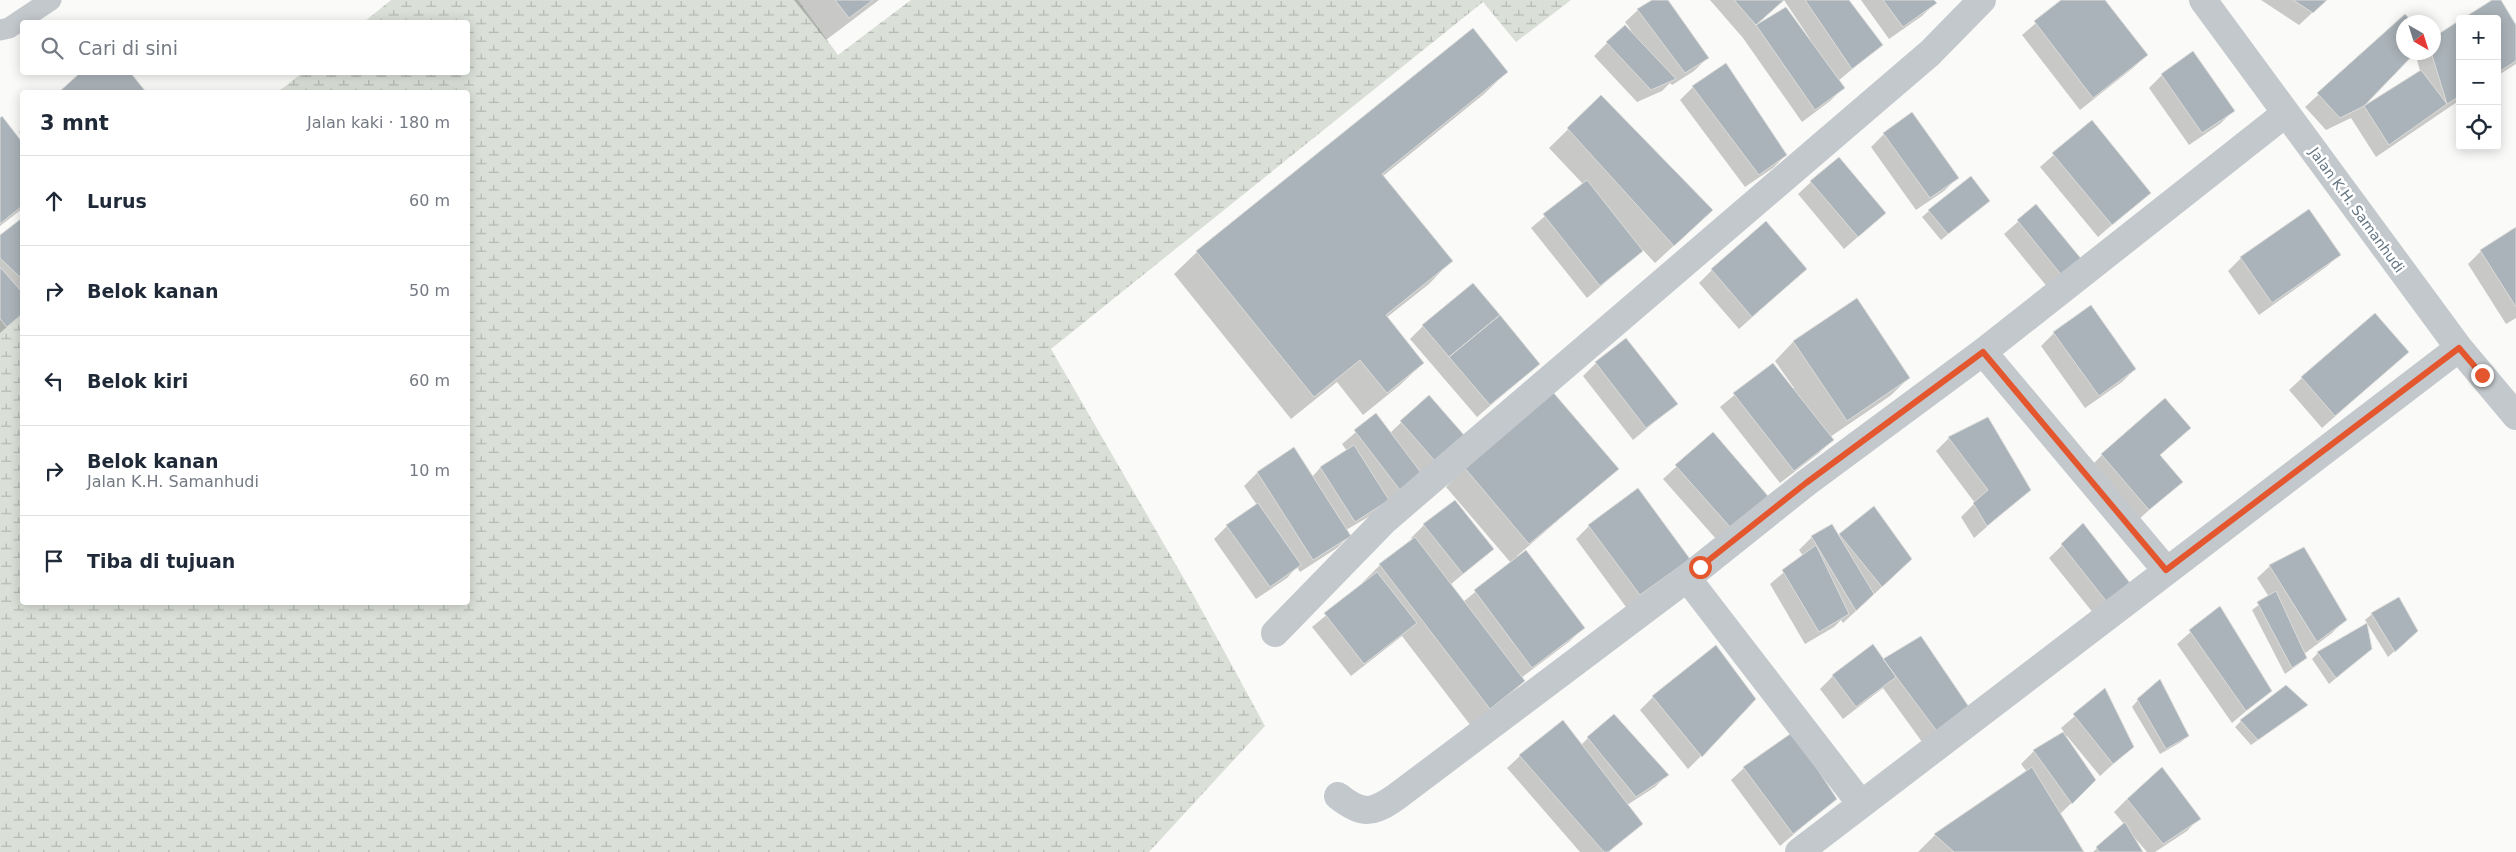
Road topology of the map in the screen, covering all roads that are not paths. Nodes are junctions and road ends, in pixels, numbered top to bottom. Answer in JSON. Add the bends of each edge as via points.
{"nodes":[{"id":1,"x":51,"y":0,"type":"edge"},
{"id":2,"x":1982,"y":0,"type":"edge"},
{"id":3,"x":2203,"y":0,"type":"edge"},
{"id":4,"x":22,"y":20,"type":"edge"},
{"id":5,"x":20,"y":21,"type":"edge"},
{"id":6,"x":0,"y":30,"type":"edge"},
{"id":7,"x":2286,"y":113,"type":"junction"},
{"id":8,"x":2459,"y":348,"type":"junction"},
{"id":9,"x":1983,"y":352,"type":"junction"},
{"id":10,"x":2516,"y":416,"type":"edge"},
{"id":11,"x":2166,"y":570,"type":"junction"},
{"id":12,"x":1686,"y":578,"type":"junction"},
{"id":13,"x":1275,"y":633,"type":"dead end"},
{"id":14,"x":1338,"y":796,"type":"dead end"},
{"id":15,"x":1862,"y":804,"type":"junction"},
{"id":16,"x":1799,"y":852,"type":"edge"}],
"edges":[{"from":1,"to":4,"type":"lane"},
{"from":2,"to":13,"type":"street","via":[[1930,53],[1385,520]]},
{"from":3,"to":7,"type":"street","name":"Jalan K.H. Samanhudi"},
{"from":5,"to":6,"type":"lane"},
{"from":7,"to":8,"type":"street","name":"Jalan K.H. Samanhudi"},
{"from":7,"to":9,"type":"street"},
{"from":8,"to":10,"type":"street","name":"Jalan K.H. Samanhudi"},
{"from":8,"to":11,"type":"street"},
{"from":9,"to":11,"type":"street"},
{"from":9,"to":12,"type":"street","via":[[1806,483]]},
{"from":11,"to":15,"type":"street"},
{"from":12,"to":14,"type":"street","via":[[1380,808],[1370,811],[1353,808]]},
{"from":12,"to":15,"type":"street"},
{"from":15,"to":16,"type":"street"}]}
